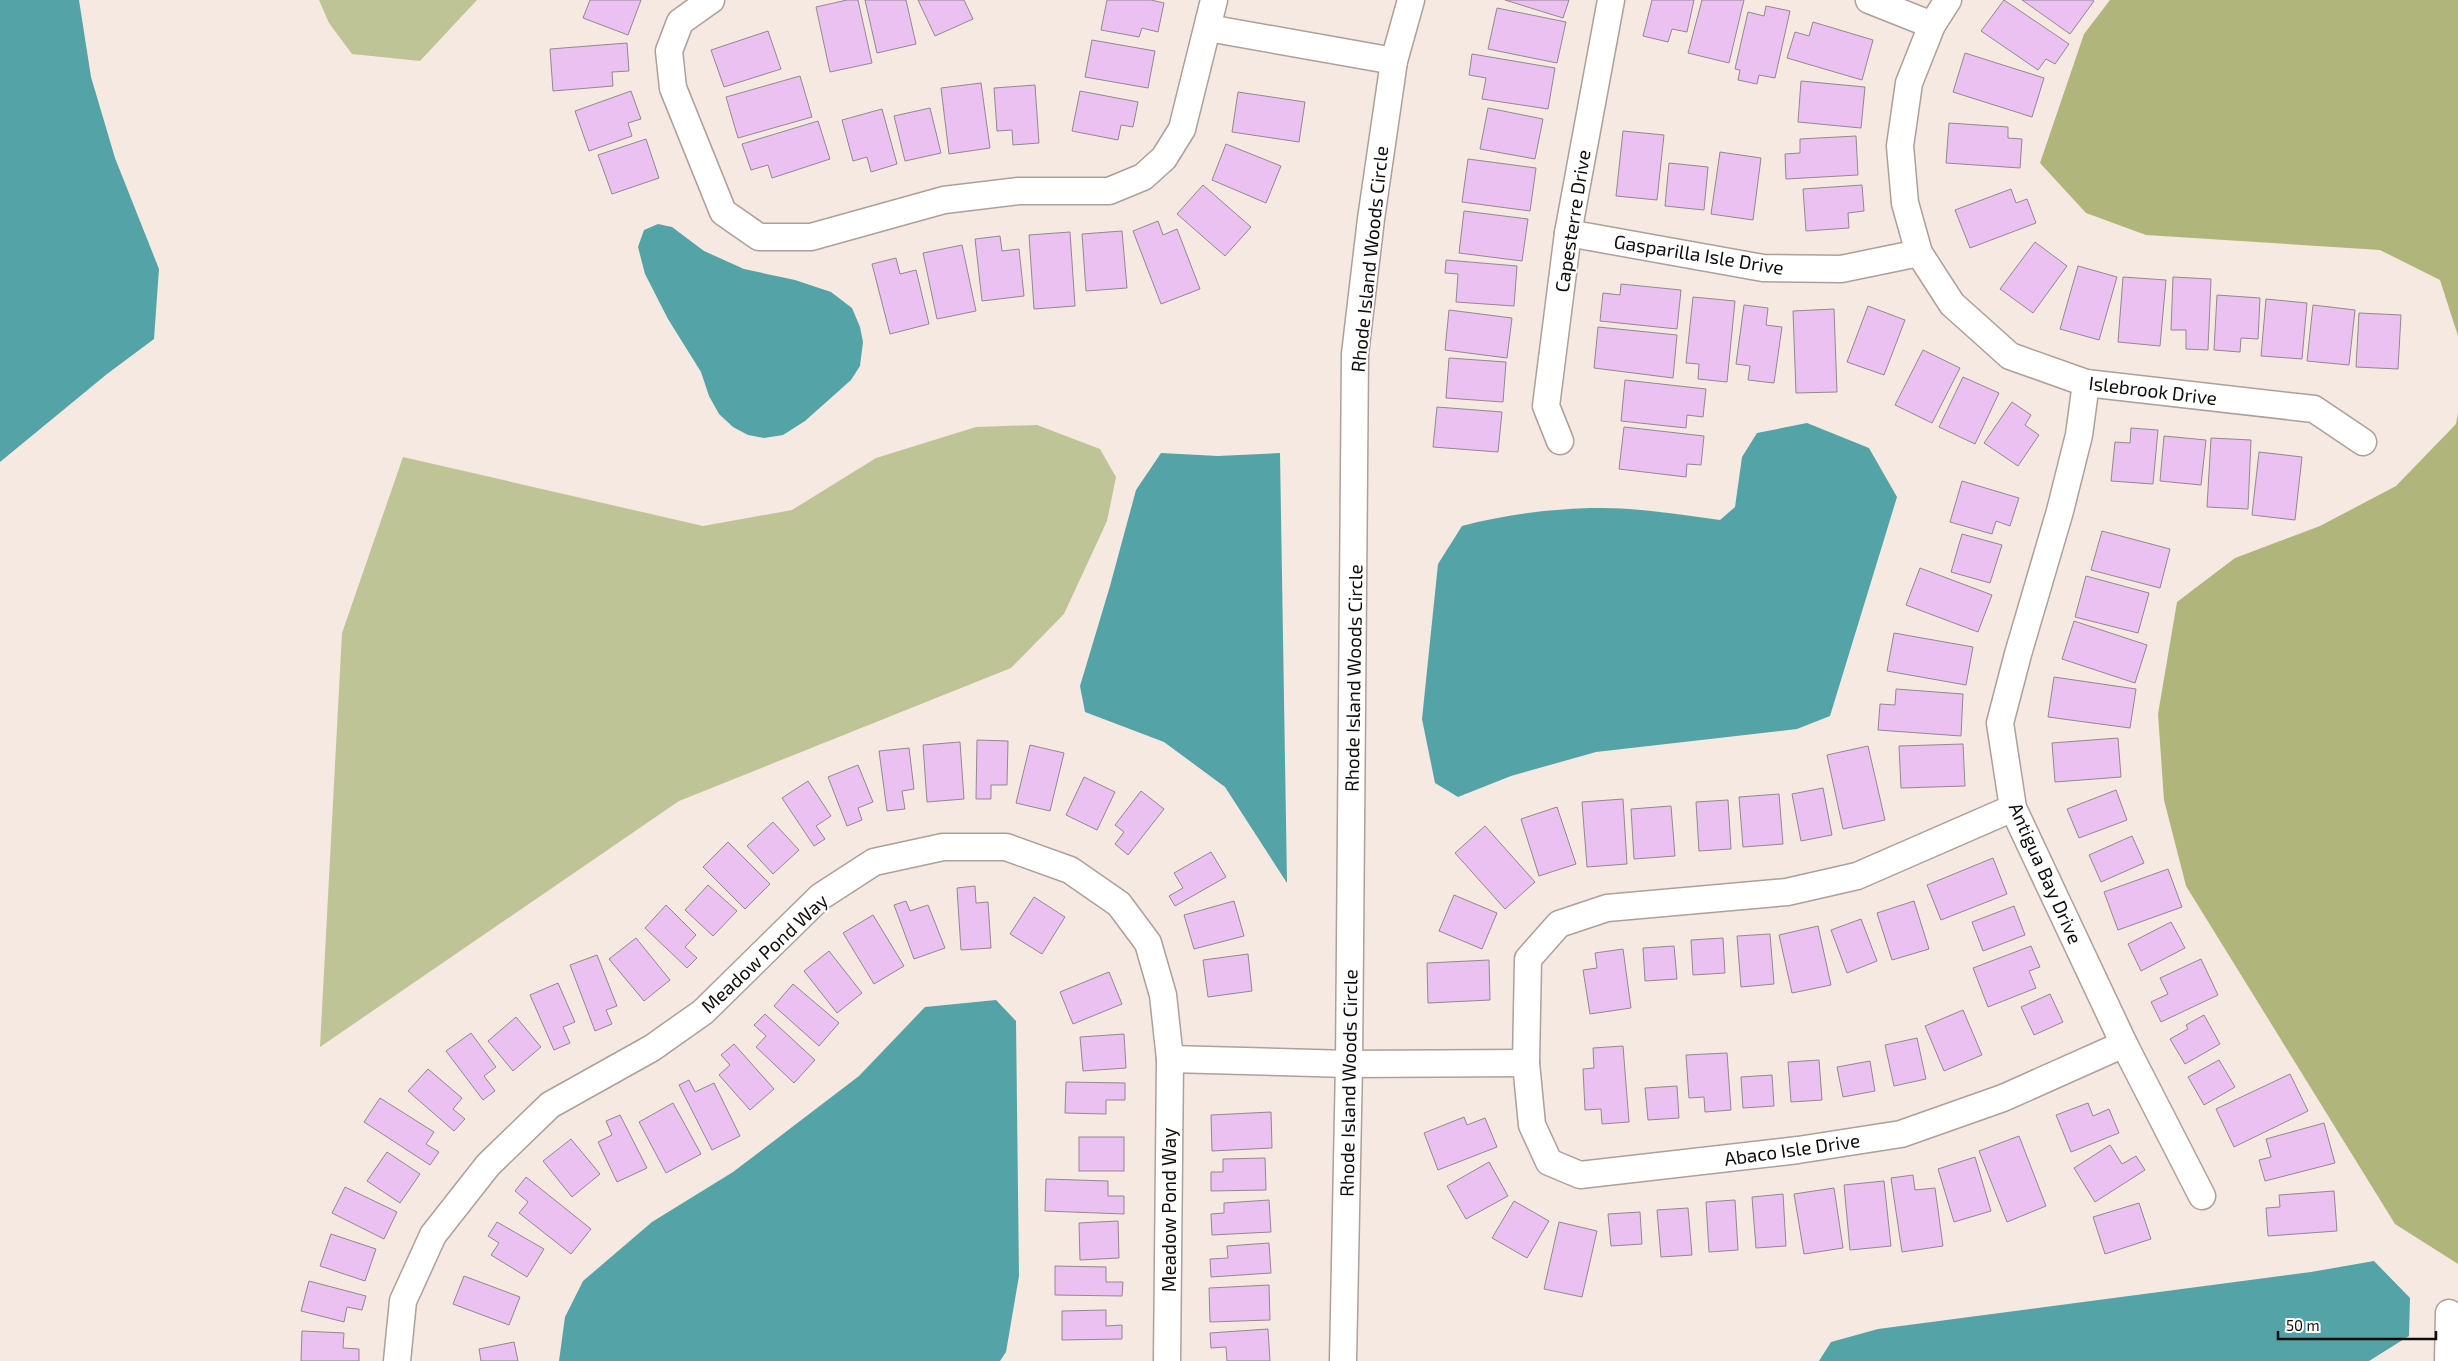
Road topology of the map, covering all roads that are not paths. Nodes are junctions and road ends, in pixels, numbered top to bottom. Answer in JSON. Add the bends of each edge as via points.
{"nodes":[{"id":1,"x":711,"y":0,"type":"edge"},
{"id":2,"x":1214,"y":0,"type":"edge"},
{"id":3,"x":1411,"y":0,"type":"edge"},
{"id":4,"x":1610,"y":0,"type":"edge"},
{"id":5,"x":1868,"y":0,"type":"edge"},
{"id":6,"x":1948,"y":0,"type":"edge"},
{"id":7,"x":1932,"y":25,"type":"junction"},
{"id":8,"x":1208,"y":28,"type":"junction"},
{"id":9,"x":1394,"y":61,"type":"junction"},
{"id":10,"x":1568,"y":233,"type":"junction"},
{"id":11,"x":1919,"y":253,"type":"junction"},
{"id":12,"x":2086,"y":383,"type":"junction"},
{"id":13,"x":1560,"y":441,"type":"dead end"},
{"id":14,"x":2363,"y":442,"type":"dead end"},
{"id":15,"x":2013,"y":808,"type":"junction"},
{"id":16,"x":2124,"y":1044,"type":"junction"},
{"id":17,"x":1170,"y":1059,"type":"junction"},
{"id":18,"x":1526,"y":1063,"type":"junction"},
{"id":19,"x":1349,"y":1064,"type":"junction"},
{"id":20,"x":2202,"y":1196,"type":"dead end"},
{"id":21,"x":2449,"y":1313,"type":"dead end"},
{"id":22,"x":397,"y":1361,"type":"edge"},
{"id":23,"x":1167,"y":1361,"type":"edge"},
{"id":24,"x":1343,"y":1361,"type":"edge"},
{"id":25,"x":2448,"y":1361,"type":"edge"}],
"edges":[{"from":1,"to":8,"type":"street","via":[[680,22],[668,51],[673,88],[723,212],[759,237],[810,237],[944,200],[1019,191],[1109,191],[1142,177],[1164,158],[1182,129]]},
{"from":2,"to":8,"type":"street"},
{"from":3,"to":9,"type":"street","name":"Rhode Island Woods Circle"},
{"from":4,"to":10,"type":"street","name":"Capesterre Drive"},
{"from":5,"to":7,"type":"street"},
{"from":6,"to":7,"type":"street","name":"Islebrook Drive"},
{"from":7,"to":11,"type":"street","name":"Islebrook Drive","via":[[1909,83],[1900,146],[1905,203]]},
{"from":8,"to":9,"type":"street"},
{"from":9,"to":19,"type":"street","name":"Rhode Island Woods Circle","via":[[1355,354]]},
{"from":10,"to":11,"type":"street","name":"Gasparilla Isle Drive","via":[[1763,268],[1841,269]]},
{"from":10,"to":13,"type":"street","name":"Capesterre Drive","via":[[1546,406]]},
{"from":11,"to":12,"type":"street","name":"Islebrook Drive","via":[[1952,304],[2010,356]]},
{"from":12,"to":14,"type":"street","name":"Islebrook Drive","via":[[2314,409]]},
{"from":12,"to":15,"type":"street","name":"Antigua Bay Drive","via":[[2079,435],[2060,511],[2000,723]]},
{"from":15,"to":16,"type":"street","name":"Antigua Bay Drive"},
{"from":15,"to":18,"type":"street","name":"Abaco Isle Drive","via":[[1857,876],[1787,892],[1608,908],[1559,924],[1528,959]]},
{"from":16,"to":18,"type":"street","name":"Abaco Isle Drive","via":[[2003,1098],[1901,1134],[1798,1150],[1580,1175],[1549,1162],[1532,1126]]},
{"from":16,"to":20,"type":"street","name":"Antigua Bay Drive"},
{"from":17,"to":19,"type":"street"},
{"from":17,"to":22,"type":"street","name":"Meadow Pond Way","via":[[1163,994],[1148,943],[1119,904],[1070,870],[1006,848],[943,847],[874,862],[820,897],[703,1012],[652,1048],[550,1105],[488,1165],[434,1235],[403,1301]]},
{"from":17,"to":23,"type":"street","name":"Meadow Pond Way"},
{"from":18,"to":19,"type":"street"},
{"from":19,"to":24,"type":"street","name":"Rhode Island Woods Circle"},
{"from":21,"to":25,"type":"street"}]}
